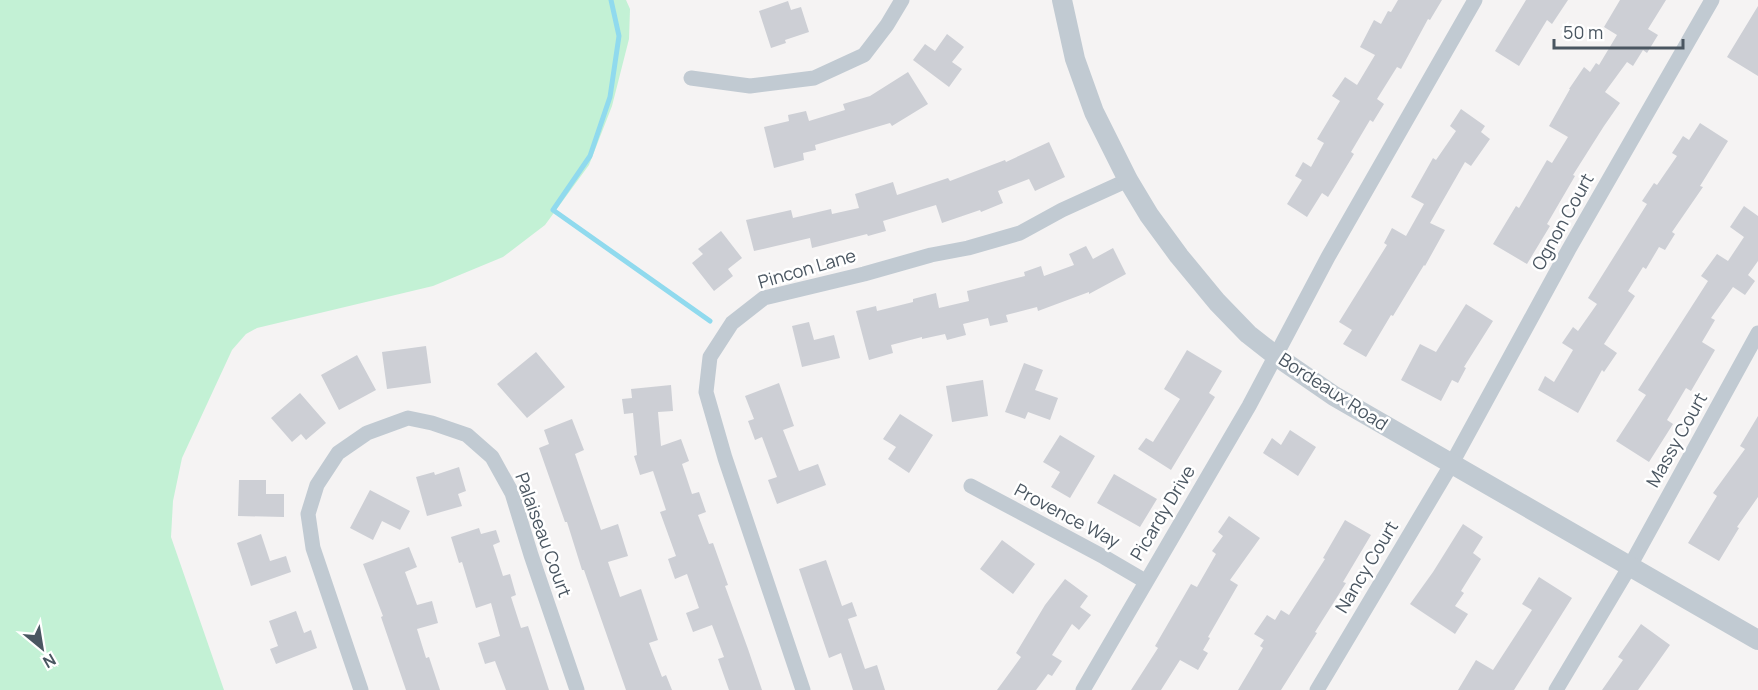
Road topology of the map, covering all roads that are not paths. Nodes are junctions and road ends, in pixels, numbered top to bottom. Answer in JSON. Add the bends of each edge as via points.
{"nodes":[{"id":1,"x":902,"y":0,"type":"edge"},
{"id":2,"x":1062,"y":0,"type":"edge"},
{"id":3,"x":1475,"y":0,"type":"edge"},
{"id":4,"x":1712,"y":0,"type":"edge"},
{"id":5,"x":690,"y":78,"type":"dead end"},
{"id":6,"x":1128,"y":180,"type":"junction"},
{"id":7,"x":1758,"y":333,"type":"edge"},
{"id":8,"x":1276,"y":356,"type":"junction"},
{"id":9,"x":1451,"y":465,"type":"junction"},
{"id":10,"x":971,"y":486,"type":"dead end"},
{"id":11,"x":1630,"y":566,"type":"junction"},
{"id":12,"x":1145,"y":581,"type":"junction"},
{"id":13,"x":1758,"y":640,"type":"edge"},
{"id":14,"x":362,"y":690,"type":"edge"},
{"id":15,"x":577,"y":690,"type":"edge"},
{"id":16,"x":803,"y":690,"type":"edge"},
{"id":17,"x":1083,"y":690,"type":"edge"},
{"id":18,"x":1317,"y":690,"type":"edge"},
{"id":19,"x":1556,"y":690,"type":"edge"}],
"edges":[{"from":1,"to":5,"type":"street","via":[[864,54],[814,78],[750,86]]},
{"from":2,"to":6,"type":"street","name":"Bordeaux Road","via":[[1082,80]]},
{"from":3,"to":8,"type":"street"},
{"from":4,"to":9,"type":"street","name":"Ognon Court"},
{"from":6,"to":8,"type":"street","name":"Bordeaux Road","via":[[1149,215],[1217,302]]},
{"from":6,"to":16,"type":"street","name":"Pincon Lane","via":[[1020,233],[764,298],[732,322],[710,357],[706,392]]},
{"from":7,"to":11,"type":"street","name":"Massy Court"},
{"from":8,"to":9,"type":"street","name":"Bordeaux Road","via":[[1334,396]]},
{"from":8,"to":12,"type":"street","name":"Picardy Drive"},
{"from":9,"to":11,"type":"street","name":"Bordeaux Road"},
{"from":9,"to":18,"type":"street","name":"Nancy Court"},
{"from":10,"to":12,"type":"street","name":"Provence Way"},
{"from":11,"to":13,"type":"street","name":"Bordeaux Road"},
{"from":11,"to":19,"type":"street"},
{"from":12,"to":17,"type":"street","name":"Picardy Drive"},
{"from":14,"to":15,"type":"street","name":"Palaiseau Court","via":[[313,548],[308,514],[317,485],[338,453],[367,433],[408,418],[467,435],[492,457],[512,494]]}]}
